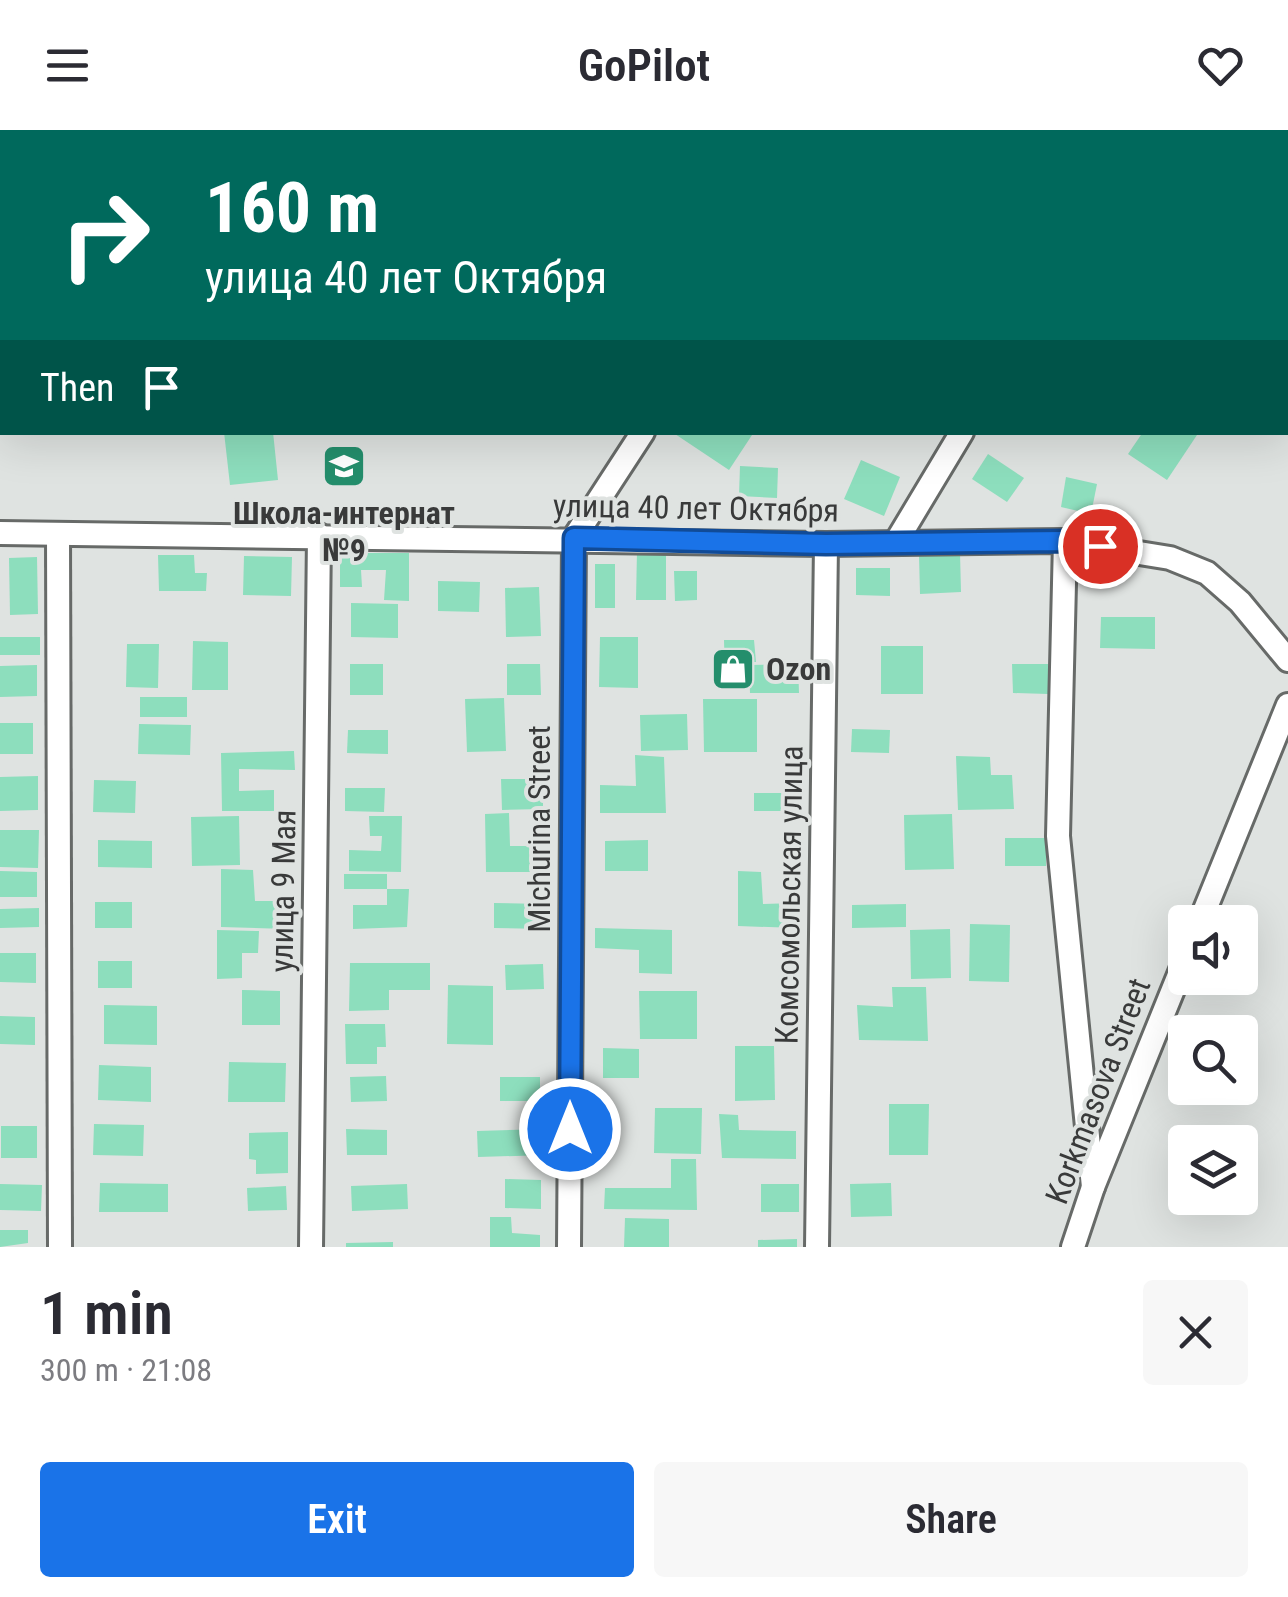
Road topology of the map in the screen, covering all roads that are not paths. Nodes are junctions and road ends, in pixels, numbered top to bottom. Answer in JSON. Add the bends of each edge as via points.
{"nodes":[{"id":1,"x":641,"y":435,"type":"edge"},
{"id":2,"x":960,"y":435,"type":"edge"},
{"id":3,"x":0,"y":533,"type":"edge"},
{"id":4,"x":58,"y":534,"type":"junction"},
{"id":5,"x":319,"y":535,"type":"junction"},
{"id":6,"x":574,"y":538,"type":"junction"},
{"id":7,"x":1065,"y":541,"type":"junction"},
{"id":8,"x":896,"y":542,"type":"junction"},
{"id":9,"x":826,"y":544,"type":"junction"},
{"id":10,"x":1288,"y":660,"type":"edge"},
{"id":11,"x":1288,"y":705,"type":"edge"},
{"id":12,"x":1207,"y":905,"type":"edge"},
{"id":13,"x":1171,"y":995,"type":"edge"},
{"id":14,"x":1093,"y":1187,"type":"junction"},
{"id":15,"x":60,"y":1247,"type":"edge"},
{"id":16,"x":311,"y":1247,"type":"edge"},
{"id":17,"x":569,"y":1247,"type":"edge"},
{"id":18,"x":817,"y":1247,"type":"edge"},
{"id":19,"x":1073,"y":1247,"type":"edge"}],
"edges":[{"from":1,"to":6,"type":"street"},
{"from":2,"to":8,"type":"street"},
{"from":3,"to":4,"type":"street","name":"улица 40 лет Октября"},
{"from":4,"to":5,"type":"street","name":"улица 40 лет Октября"},
{"from":4,"to":15,"type":"street"},
{"from":5,"to":6,"type":"street","name":"улица 40 лет Октября"},
{"from":5,"to":16,"type":"street","name":"улица 9 Мая"},
{"from":6,"to":9,"type":"street","name":"улица 40 лет Октября"},
{"from":6,"to":17,"type":"street","name":"Michurina Street"},
{"from":7,"to":8,"type":"street","name":"улица 40 лет Октября"},
{"from":7,"to":10,"type":"street","name":"улица 40 лет Октября","via":[[1170,558],[1207,573]]},
{"from":7,"to":14,"type":"street","via":[[1058,836]]},
{"from":8,"to":9,"type":"street","name":"улица 40 лет Октября"},
{"from":9,"to":18,"type":"street","name":"Комсомольская улица"},
{"from":11,"to":12,"type":"street"},
{"from":13,"to":14,"type":"street","name":"Korkmasova Street"},
{"from":14,"to":19,"type":"street","name":"Korkmasova Street"}]}
